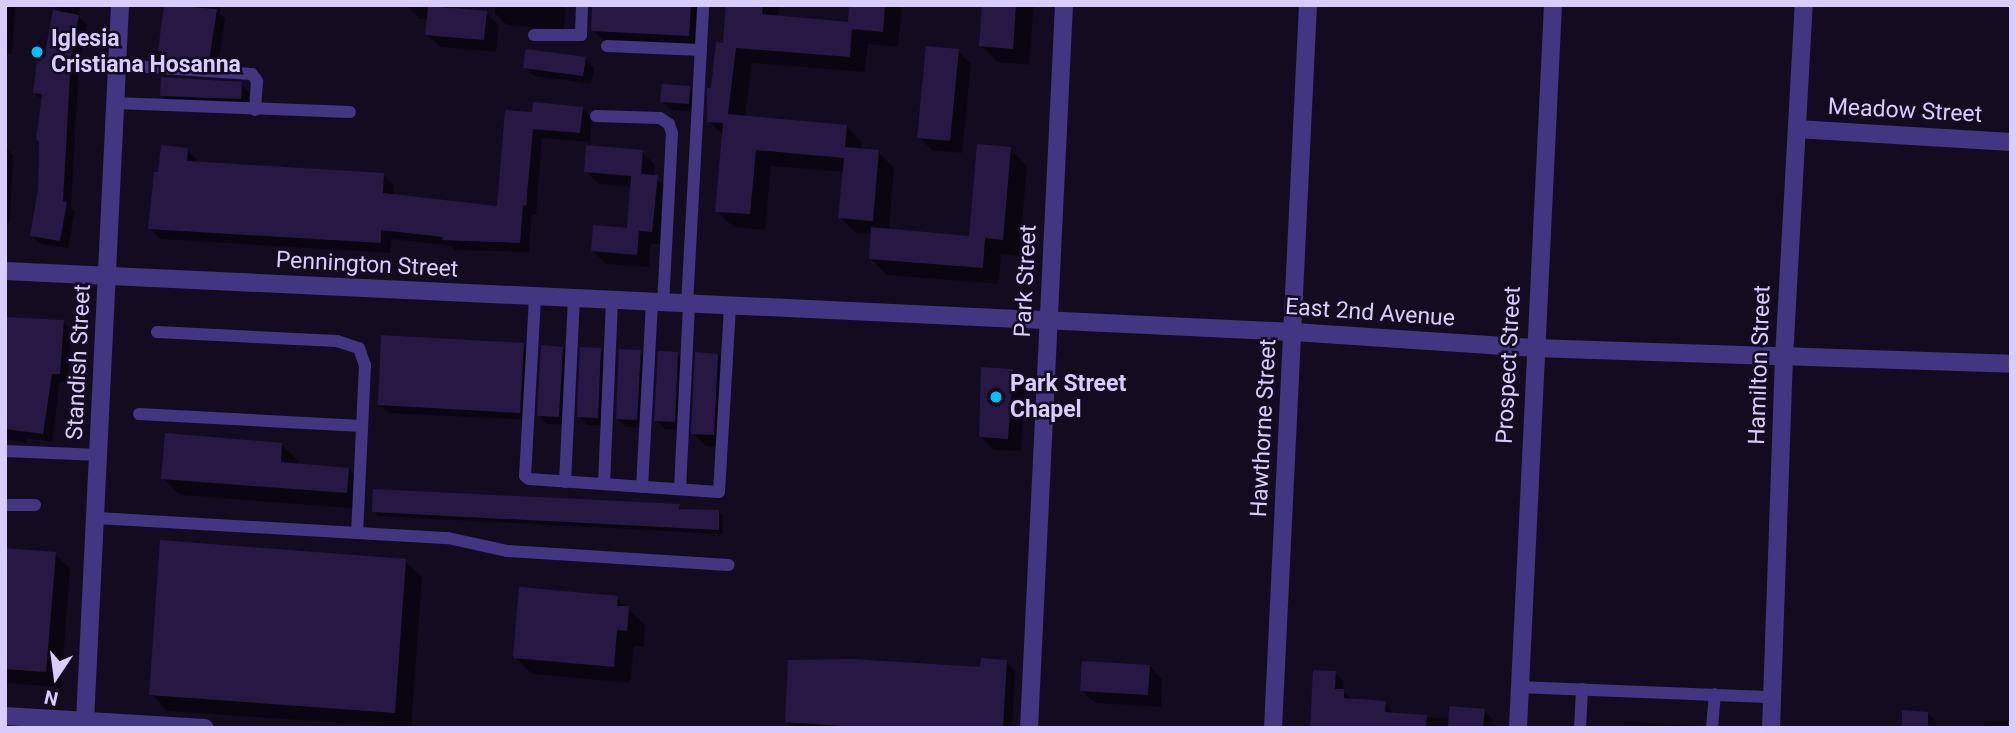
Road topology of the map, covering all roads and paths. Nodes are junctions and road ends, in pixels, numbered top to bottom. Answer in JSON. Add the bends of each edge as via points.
{"nodes":[{"id":1,"x":120,"y":5,"type":"edge"},
{"id":2,"x":582,"y":5,"type":"edge"},
{"id":3,"x":703,"y":5,"type":"edge"},
{"id":4,"x":1063,"y":5,"type":"edge"},
{"id":5,"x":1308,"y":5,"type":"edge"},
{"id":6,"x":1553,"y":5,"type":"edge"},
{"id":7,"x":1804,"y":5,"type":"edge"},
{"id":8,"x":534,"y":35,"type":"dead end"},
{"id":9,"x":607,"y":46,"type":"dead end"},
{"id":10,"x":701,"y":50,"type":"junction"},
{"id":11,"x":117,"y":65,"type":"junction"},
{"id":12,"x":116,"y":103,"type":"junction"},
{"id":13,"x":255,"y":110,"type":"junction"},
{"id":14,"x":351,"y":112,"type":"dead end"},
{"id":15,"x":596,"y":116,"type":"dead end"},
{"id":16,"x":1797,"y":129,"type":"junction"},
{"id":17,"x":2011,"y":142,"type":"edge"},
{"id":18,"x":5,"y":271,"type":"edge"},
{"id":19,"x":107,"y":277,"type":"junction"},
{"id":20,"x":535,"y":298,"type":"junction"},
{"id":21,"x":574,"y":299,"type":"junction"},
{"id":22,"x":611,"y":301,"type":"junction"},
{"id":23,"x":658,"y":304,"type":"junction"},
{"id":24,"x":688,"y":305,"type":"junction"},
{"id":25,"x":728,"y":307,"type":"junction"},
{"id":26,"x":1048,"y":322,"type":"junction"},
{"id":27,"x":157,"y":332,"type":"dead end"},
{"id":28,"x":1294,"y":332,"type":"junction"},
{"id":29,"x":1534,"y":348,"type":"junction"},
{"id":30,"x":1784,"y":358,"type":"junction"},
{"id":31,"x":2011,"y":365,"type":"edge"},
{"id":32,"x":139,"y":414,"type":"dead end"},
{"id":33,"x":362,"y":426,"type":"junction"},
{"id":34,"x":5,"y":451,"type":"edge"},
{"id":35,"x":99,"y":454,"type":"junction"},
{"id":36,"x":565,"y":482,"type":"junction"},
{"id":37,"x":604,"y":484,"type":"junction"},
{"id":38,"x":642,"y":486,"type":"junction"},
{"id":39,"x":680,"y":489,"type":"junction"},
{"id":40,"x":5,"y":505,"type":"edge"},
{"id":41,"x":35,"y":505,"type":"dead end"},
{"id":42,"x":97,"y":518,"type":"junction"},
{"id":43,"x":357,"y":533,"type":"junction"},
{"id":44,"x":729,"y":565,"type":"dead end"},
{"id":45,"x":1520,"y":687,"type":"junction"},
{"id":46,"x":1582,"y":689,"type":"junction"},
{"id":47,"x":1715,"y":694,"type":"junction"},
{"id":48,"x":1773,"y":696,"type":"junction"},
{"id":49,"x":5,"y":716,"type":"edge"},
{"id":50,"x":85,"y":724,"type":"edge"},
{"id":51,"x":205,"y":728,"type":"edge"},
{"id":52,"x":1029,"y":728,"type":"edge"},
{"id":53,"x":1273,"y":728,"type":"edge"},
{"id":54,"x":1518,"y":728,"type":"edge"},
{"id":55,"x":1580,"y":728,"type":"edge"},
{"id":56,"x":1712,"y":728,"type":"edge"},
{"id":57,"x":1772,"y":728,"type":"edge"}],
"edges":[{"from":1,"to":11,"type":"street","name":"Standish Street"},
{"from":2,"to":8,"type":"lane","via":[[581,35]]},
{"from":3,"to":10,"type":"lane"},
{"from":4,"to":26,"type":"street","name":"Park Street"},
{"from":5,"to":28,"type":"street","name":"Hawthorne Street"},
{"from":6,"to":29,"type":"street","name":"Prospect Street"},
{"from":7,"to":16,"type":"street","name":"Hamilton Street"},
{"from":9,"to":10,"type":"lane"},
{"from":10,"to":24,"type":"lane"},
{"from":11,"to":12,"type":"street","name":"Standish Street"},
{"from":11,"to":13,"type":"lane","via":[[252,74],[257,81]]},
{"from":12,"to":13,"type":"lane"},
{"from":12,"to":19,"type":"street","name":"Standish Street"},
{"from":13,"to":14,"type":"lane"},
{"from":15,"to":23,"type":"lane","via":[[660,118],[669,124],[672,134]]},
{"from":16,"to":17,"type":"street","name":"Meadow Street"},
{"from":16,"to":30,"type":"street","name":"Hamilton Street"},
{"from":18,"to":19,"type":"street","name":"Pennington Street"},
{"from":19,"to":20,"type":"street","name":"Pennington Street"},
{"from":19,"to":35,"type":"street","name":"Standish Street"},
{"from":20,"to":21,"type":"street","name":"Pennington Street"},
{"from":20,"to":36,"type":"lane","via":[[525,476]]},
{"from":21,"to":22,"type":"street","name":"Pennington Street"},
{"from":21,"to":36,"type":"lane"},
{"from":22,"to":23,"type":"street","name":"Pennington Street"},
{"from":22,"to":37,"type":"lane"},
{"from":23,"to":24,"type":"street","name":"Pennington Street"},
{"from":23,"to":38,"type":"lane"},
{"from":24,"to":25,"type":"street","name":"Pennington Street"},
{"from":24,"to":39,"type":"lane"},
{"from":25,"to":26,"type":"street","name":"East 2nd Avenue"},
{"from":25,"to":39,"type":"lane","via":[[721,488],[719,492]]},
{"from":26,"to":28,"type":"street","name":"East 2nd Avenue"},
{"from":26,"to":52,"type":"street","name":"Park Street"},
{"from":27,"to":33,"type":"lane","via":[[352,344],[365,360]]},
{"from":28,"to":29,"type":"street","name":"East 2nd Avenue"},
{"from":28,"to":53,"type":"street","name":"Hawthorne Street"},
{"from":29,"to":30,"type":"street","name":"East 2nd Avenue"},
{"from":29,"to":45,"type":"street","name":"Prospect Street"},
{"from":30,"to":31,"type":"street","name":"East 2nd Avenue"},
{"from":30,"to":48,"type":"street","name":"Hamilton Street"},
{"from":32,"to":33,"type":"lane"},
{"from":33,"to":43,"type":"lane"},
{"from":34,"to":35,"type":"lane"},
{"from":35,"to":42,"type":"street","name":"Standish Street"},
{"from":36,"to":37,"type":"lane"},
{"from":37,"to":38,"type":"lane"},
{"from":38,"to":39,"type":"lane"},
{"from":40,"to":41,"type":"lane"},
{"from":42,"to":43,"type":"lane"},
{"from":42,"to":50,"type":"street","name":"Standish Street"},
{"from":43,"to":44,"type":"lane","via":[[462,539],[507,551]]},
{"from":45,"to":46,"type":"lane"},
{"from":45,"to":54,"type":"street","name":"Prospect Street"},
{"from":46,"to":47,"type":"lane"},
{"from":46,"to":55,"type":"lane"},
{"from":47,"to":48,"type":"lane"},
{"from":47,"to":56,"type":"lane"},
{"from":48,"to":57,"type":"street","name":"Hamilton Street"},
{"from":49,"to":50,"type":"street"},
{"from":50,"to":51,"type":"street"}]}
